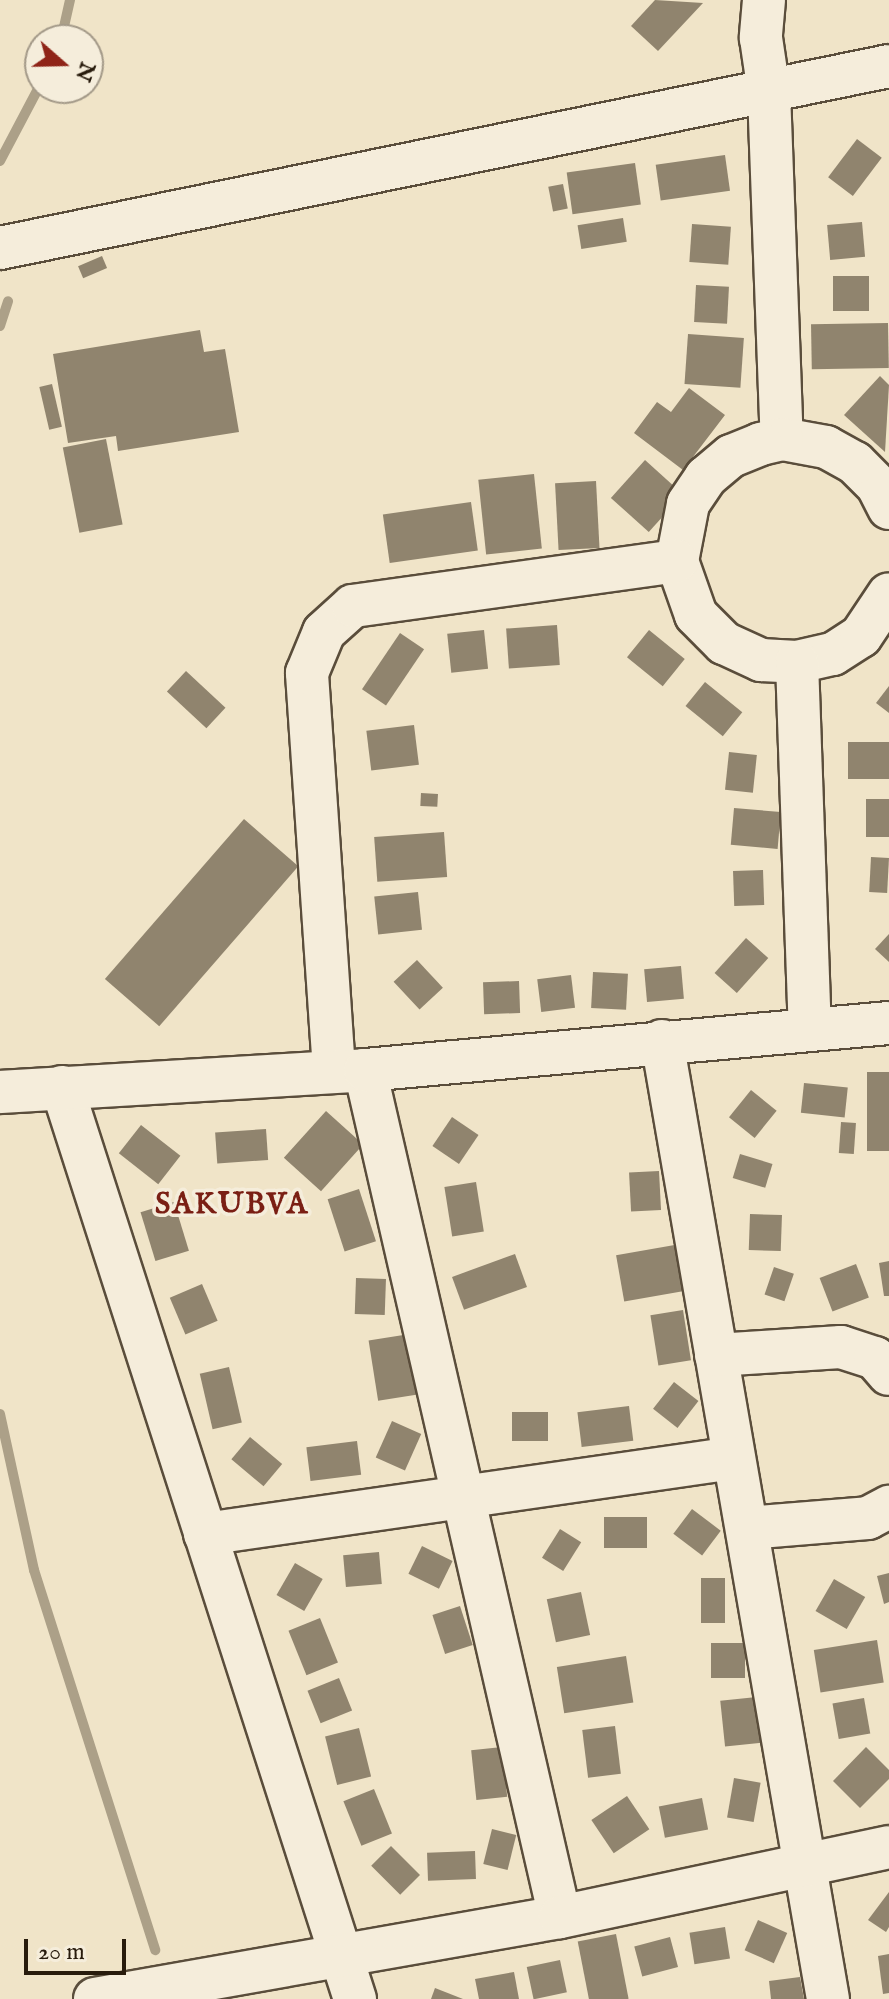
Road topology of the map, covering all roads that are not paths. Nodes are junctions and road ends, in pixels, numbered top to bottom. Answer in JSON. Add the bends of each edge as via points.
{"nodes":[{"id":1,"x":764,"y":0,"type":"edge"},
{"id":2,"x":889,"y":66,"type":"edge"},
{"id":3,"x":769,"y":92,"type":"junction"},
{"id":4,"x":0,"y":248,"type":"edge"},
{"id":5,"x":782,"y":439,"type":"junction"},
{"id":6,"x":889,"y":508,"type":"edge"},
{"id":7,"x":677,"y":561,"type":"junction"},
{"id":8,"x":889,"y":594,"type":"edge"},
{"id":9,"x":797,"y":662,"type":"junction"},
{"id":10,"x":889,"y":1023,"type":"edge"},
{"id":11,"x":810,"y":1028,"type":"junction"},
{"id":12,"x":662,"y":1041,"type":"junction"},
{"id":13,"x":350,"y":1070,"type":"junction"},
{"id":14,"x":62,"y":1087,"type":"junction"},
{"id":15,"x":0,"y":1092,"type":"edge"},
{"id":16,"x":716,"y":1355,"type":"junction"},
{"id":17,"x":889,"y":1374,"type":"edge"},
{"id":18,"x":734,"y":1458,"type":"junction"},
{"id":19,"x":463,"y":1497,"type":"junction"},
{"id":20,"x":889,"y":1507,"type":"edge"},
{"id":21,"x":747,"y":1528,"type":"junction"},
{"id":22,"x":205,"y":1534,"type":"junction"},
{"id":23,"x":889,"y":1847,"type":"edge"},
{"id":24,"x":803,"y":1865,"type":"junction"},
{"id":25,"x":560,"y":1917,"type":"junction"},
{"id":26,"x":341,"y":1958,"type":"junction"},
{"id":27,"x":95,"y":1999,"type":"edge"},
{"id":28,"x":355,"y":1999,"type":"edge"},
{"id":29,"x":828,"y":1999,"type":"edge"}],
"edges":[{"from":1,"to":3,"type":"street","via":[[761,38]]},
{"from":2,"to":3,"type":"street"},
{"from":3,"to":4,"type":"street"},
{"from":3,"to":5,"type":"street"},
{"from":5,"to":6,"type":"street","via":[[826,447],[855,463],[878,486]]},
{"from":5,"to":7,"type":"street","via":[[731,456],[706,477],[688,504]]},
{"from":7,"to":9,"type":"street","via":[[696,615],[724,643],[761,660]]},
{"from":7,"to":13,"type":"street","via":[[353,606],[324,632],[307,673]]},
{"from":8,"to":9,"type":"street","via":[[861,636],[833,654]]},
{"from":9,"to":11,"type":"street"},
{"from":10,"to":11,"type":"street"},
{"from":11,"to":12,"type":"street"},
{"from":12,"to":13,"type":"street"},
{"from":12,"to":16,"type":"street"},
{"from":13,"to":14,"type":"street"},
{"from":13,"to":19,"type":"street"},
{"from":14,"to":15,"type":"street"},
{"from":14,"to":22,"type":"street"},
{"from":16,"to":17,"type":"street","via":[[841,1347],[875,1358]]},
{"from":16,"to":18,"type":"street"},
{"from":18,"to":19,"type":"street"},
{"from":18,"to":21,"type":"street"},
{"from":19,"to":22,"type":"street"},
{"from":19,"to":25,"type":"street"},
{"from":20,"to":21,"type":"street","via":[[868,1518]]},
{"from":21,"to":24,"type":"street"},
{"from":22,"to":26,"type":"street"},
{"from":23,"to":24,"type":"street"},
{"from":24,"to":25,"type":"street"},
{"from":24,"to":29,"type":"street"},
{"from":25,"to":26,"type":"street"},
{"from":26,"to":27,"type":"street"},
{"from":26,"to":28,"type":"street"}]}
